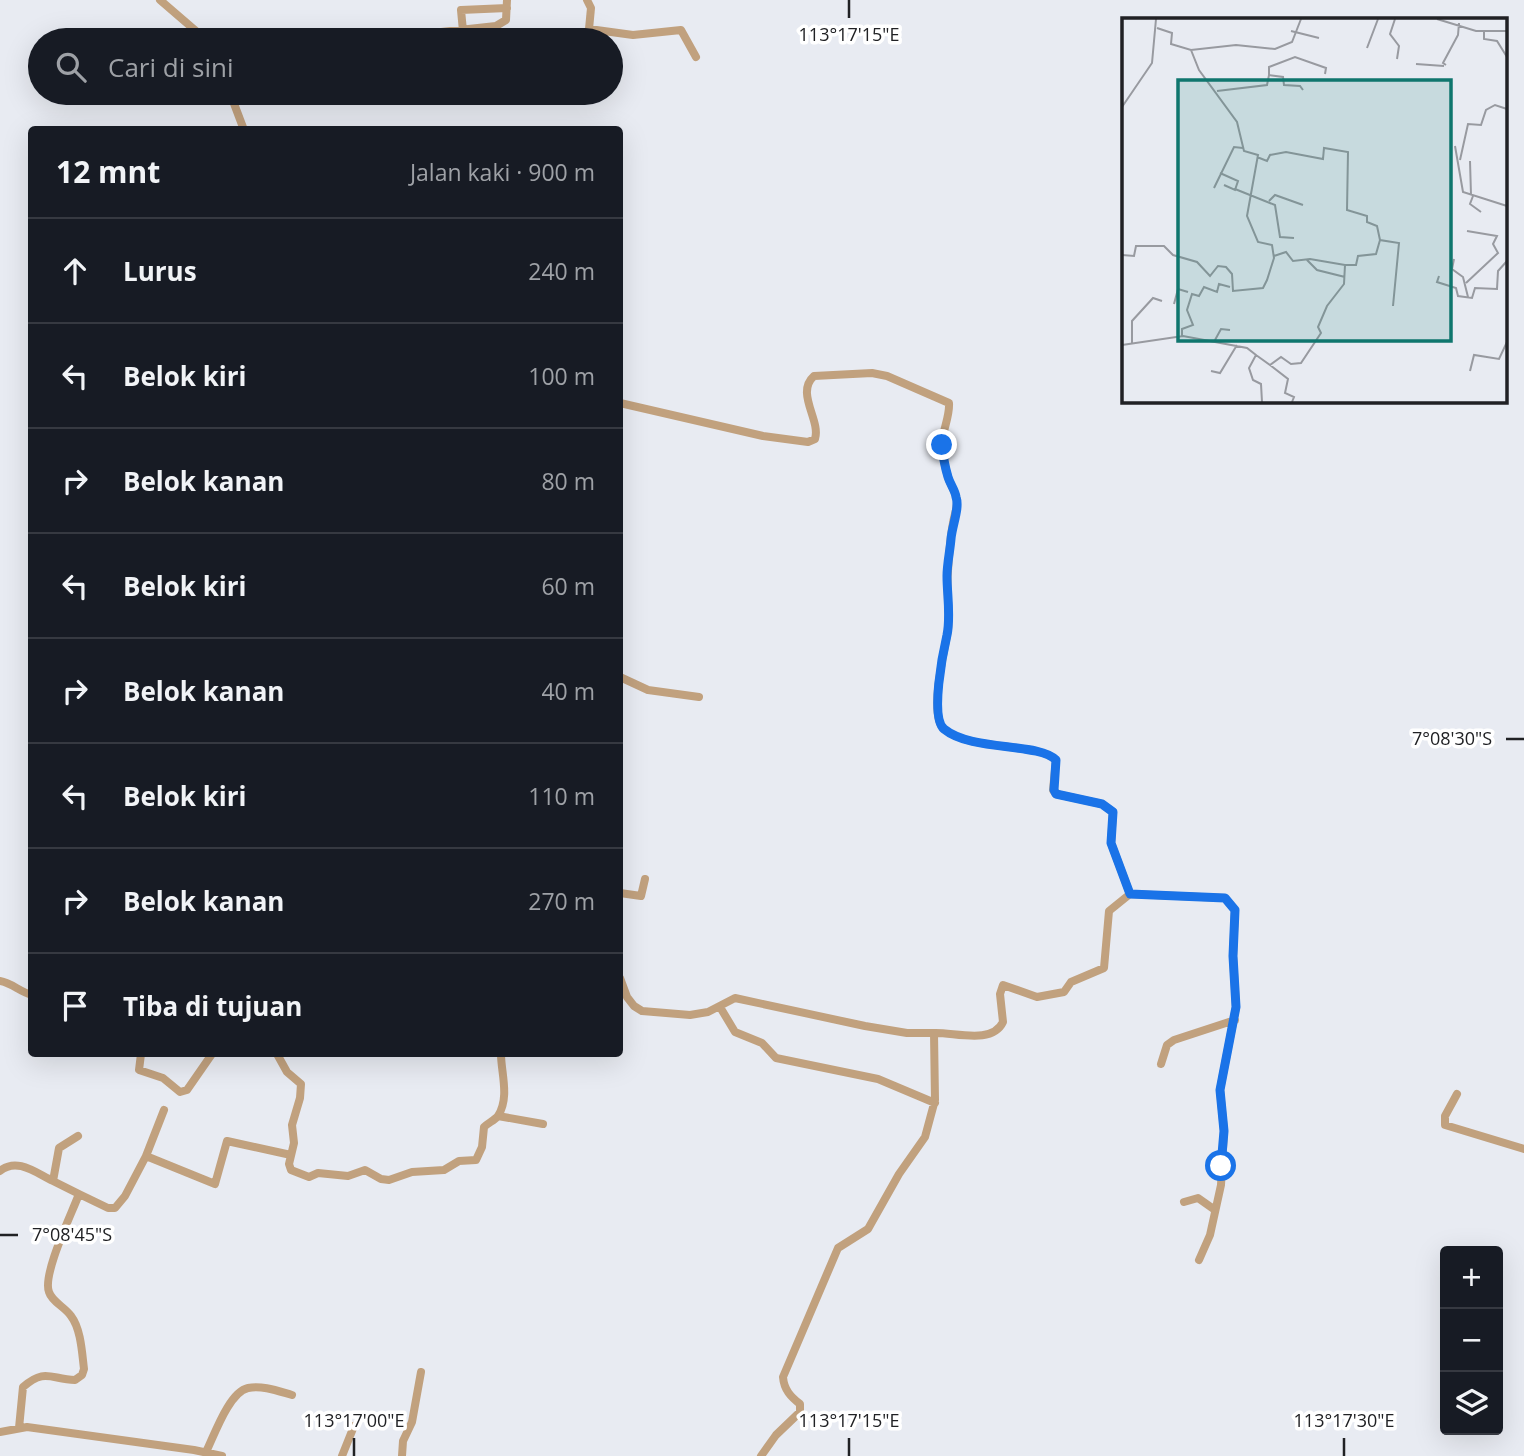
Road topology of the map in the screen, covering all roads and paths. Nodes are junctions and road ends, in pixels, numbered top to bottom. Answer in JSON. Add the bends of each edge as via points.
{"nodes":[{"id":1,"x":160,"y":0,"type":"edge"},
{"id":2,"x":587,"y":0,"type":"edge"},
{"id":3,"x":507,"y":4,"type":"edge"},
{"id":4,"x":193,"y":28,"type":"edge"},
{"id":5,"x":463,"y":28,"type":"edge"},
{"id":6,"x":482,"y":28,"type":"edge"},
{"id":7,"x":589,"y":28,"type":"edge"},
{"id":8,"x":623,"y":34,"type":"edge"},
{"id":9,"x":696,"y":57,"type":"dead end"},
{"id":10,"x":235,"y":105,"type":"edge"},
{"id":11,"x":242,"y":126,"type":"edge"},
{"id":12,"x":623,"y":404,"type":"edge"},
{"id":13,"x":623,"y":678,"type":"edge"},
{"id":14,"x":699,"y":696,"type":"dead end"},
{"id":15,"x":645,"y":879,"type":"dead end"},
{"id":16,"x":623,"y":893,"type":"edge"},
{"id":17,"x":1130,"y":894,"type":"junction"},
{"id":18,"x":0,"y":981,"type":"edge"},
{"id":19,"x":623,"y":986,"type":"edge"},
{"id":20,"x":28,"y":994,"type":"edge"},
{"id":21,"x":720,"y":1007,"type":"junction"},
{"id":22,"x":1235,"y":1020,"type":"junction"},
{"id":23,"x":934,"y":1033,"type":"junction"},
{"id":24,"x":141,"y":1057,"type":"edge"},
{"id":25,"x":210,"y":1057,"type":"edge"},
{"id":26,"x":278,"y":1057,"type":"edge"},
{"id":27,"x":501,"y":1057,"type":"edge"},
{"id":28,"x":1161,"y":1064,"type":"dead end"},
{"id":29,"x":1457,"y":1094,"type":"dead end"},
{"id":30,"x":935,"y":1103,"type":"junction"},
{"id":31,"x":164,"y":1110,"type":"dead end"},
{"id":32,"x":498,"y":1116,"type":"junction"},
{"id":33,"x":543,"y":1124,"type":"dead end"},
{"id":34,"x":78,"y":1136,"type":"dead end"},
{"id":35,"x":1524,"y":1149,"type":"edge"},
{"id":36,"x":291,"y":1155,"type":"junction"},
{"id":37,"x":146,"y":1156,"type":"junction"},
{"id":38,"x":0,"y":1171,"type":"edge"},
{"id":39,"x":53,"y":1181,"type":"junction"},
{"id":40,"x":79,"y":1194,"type":"junction"},
{"id":41,"x":1184,"y":1202,"type":"dead end"},
{"id":42,"x":1215,"y":1210,"type":"junction"},
{"id":43,"x":1199,"y":1260,"type":"dead end"},
{"id":44,"x":421,"y":1372,"type":"dead end"},
{"id":45,"x":292,"y":1395,"type":"dead end"},
{"id":46,"x":354,"y":1426,"type":"dead end"},
{"id":47,"x":19,"y":1428,"type":"junction"},
{"id":48,"x":0,"y":1432,"type":"edge"},
{"id":49,"x":206,"y":1452,"type":"junction"},
{"id":50,"x":222,"y":1456,"type":"edge"},
{"id":51,"x":342,"y":1456,"type":"edge"},
{"id":52,"x":402,"y":1456,"type":"edge"},
{"id":53,"x":761,"y":1456,"type":"edge"}],
"edges":[{"from":1,"to":4,"type":"street"},
{"from":2,"to":7,"type":"street"},
{"from":3,"to":5,"type":"street","via":[[461,10]]},
{"from":3,"to":6,"type":"street","via":[[501,25]]},
{"from":8,"to":9,"type":"street","via":[[681,30]]},
{"from":10,"to":11,"type":"street"},
{"from":12,"to":17,"type":"street","via":[[808,442],[817,432],[807,391],[814,376],[887,376],[949,403],[942,445],[957,505],[947,574],[948,623],[941,657],[939,721],[945,730],[971,741],[1055,757],[1056,794],[1102,804],[1113,812],[1111,843]]},
{"from":13,"to":14,"type":"street","via":[[648,690]]},
{"from":15,"to":16,"type":"street","via":[[641,896]]},
{"from":17,"to":22,"type":"street","via":[[1228,899],[1235,910]]},
{"from":17,"to":23,"type":"street","via":[[1109,911],[1104,968],[1049,996],[1037,997],[1001,985],[1003,1022],[996,1031]]},
{"from":18,"to":20,"type":"street"},
{"from":19,"to":21,"type":"street","via":[[642,1011],[690,1015]]},
{"from":21,"to":23,"type":"street","via":[[735,998],[865,1026]]},
{"from":21,"to":30,"type":"street","via":[[735,1032],[762,1043],[774,1057],[878,1079]]},
{"from":22,"to":28,"type":"street","via":[[1174,1040],[1167,1045]]},
{"from":22,"to":42,"type":"street","via":[[1220,1090],[1224,1131]]},
{"from":23,"to":30,"type":"street"},
{"from":24,"to":25,"type":"street","via":[[139,1070],[163,1078],[180,1092],[187,1090]]},
{"from":26,"to":36,"type":"street","via":[[286,1072],[301,1084]]},
{"from":27,"to":32,"type":"street","via":[[504,1090]]},
{"from":29,"to":35,"type":"street","via":[[1445,1125]]},
{"from":30,"to":53,"type":"street","via":[[925,1137],[868,1229],[838,1248],[832,1260],[783,1377],[800,1412]]},
{"from":31,"to":37,"type":"street"},
{"from":32,"to":33,"type":"street"},
{"from":32,"to":36,"type":"street","via":[[484,1126],[482,1147],[474,1161],[393,1180],[365,1170],[348,1176],[305,1176],[291,1170]]},
{"from":34,"to":39,"type":"street","via":[[59,1148]]},
{"from":36,"to":37,"type":"street","via":[[227,1141],[213,1185]]},
{"from":37,"to":40,"type":"street","via":[[115,1208]]},
{"from":38,"to":39,"type":"street","via":[[20,1165]]},
{"from":39,"to":40,"type":"street"},
{"from":40,"to":47,"type":"street","via":[[47,1282],[52,1299],[74,1321],[84,1368],[75,1380],[40,1376],[23,1387]]},
{"from":41,"to":42,"type":"street","via":[[1198,1199]]},
{"from":42,"to":43,"type":"street"},
{"from":44,"to":52,"type":"street"},
{"from":45,"to":49,"type":"street","via":[[262,1388],[241,1390]]},
{"from":46,"to":51,"type":"street"},
{"from":47,"to":48,"type":"street"},
{"from":47,"to":49,"type":"street"},
{"from":49,"to":50,"type":"street"}]}
